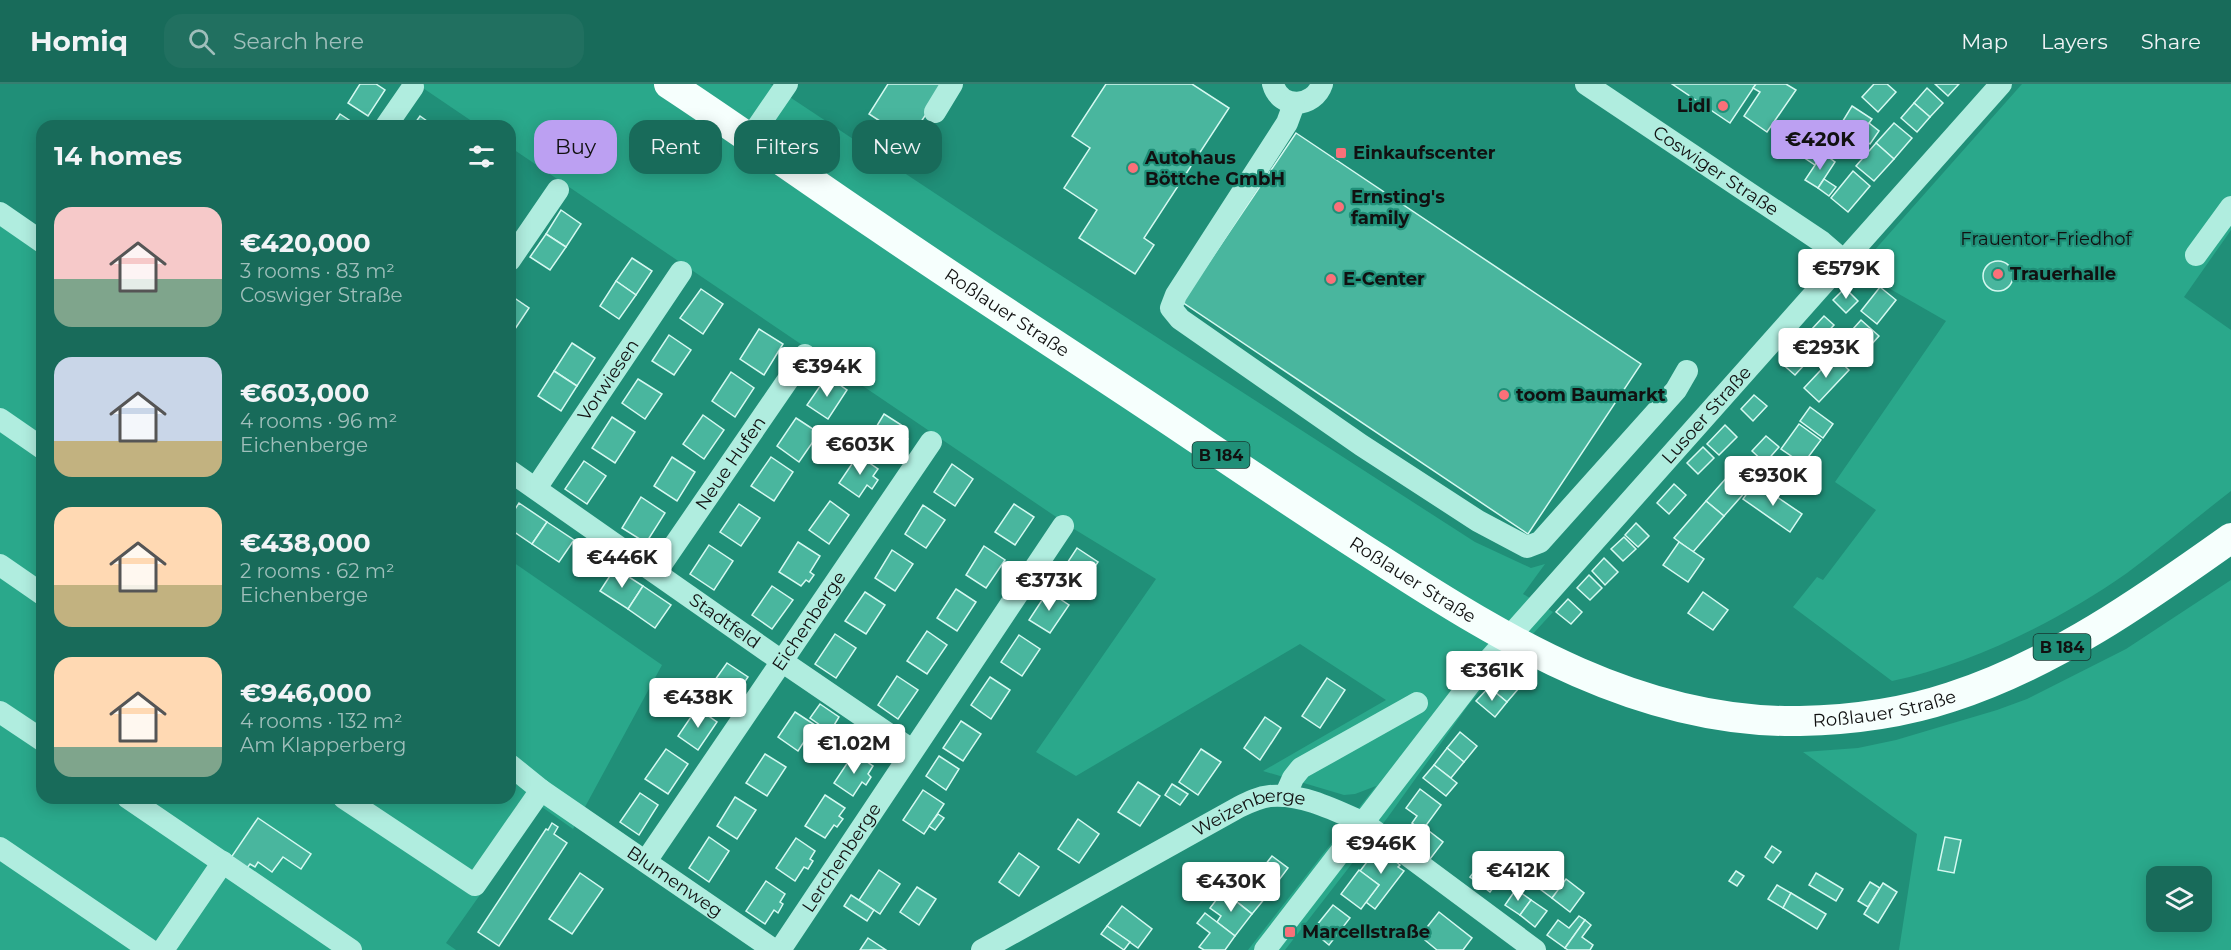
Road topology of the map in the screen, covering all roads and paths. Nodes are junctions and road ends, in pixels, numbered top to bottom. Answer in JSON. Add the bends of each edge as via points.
{"nodes":[{"id":1,"x":669,"y":84,"type":"edge"},
{"id":2,"x":787,"y":84,"type":"edge"},
{"id":3,"x":952,"y":84,"type":"edge"},
{"id":4,"x":1273,"y":84,"type":"edge"},
{"id":5,"x":1322,"y":84,"type":"edge"},
{"id":6,"x":1586,"y":84,"type":"edge"},
{"id":7,"x":2001,"y":84,"type":"edge"},
{"id":8,"x":413,"y":87,"type":"dead end"},
{"id":9,"x":1294,"y":104,"type":"junction"},
{"id":10,"x":935,"y":111,"type":"dead end"},
{"id":11,"x":390,"y":120,"type":"edge"},
{"id":12,"x":762,"y":120,"type":"edge"},
{"id":13,"x":734,"y":127,"type":"edge"},
{"id":14,"x":802,"y":174,"type":"edge"},
{"id":15,"x":558,"y":190,"type":"dead end"},
{"id":16,"x":2231,"y":207,"type":"edge"},
{"id":17,"x":0,"y":213,"type":"edge"},
{"id":18,"x":36,"y":238,"type":"edge"},
{"id":19,"x":516,"y":251,"type":"edge"},
{"id":20,"x":2196,"y":255,"type":"dead end"},
{"id":21,"x":1844,"y":261,"type":"junction"},
{"id":22,"x":681,"y":272,"type":"dead end"},
{"id":23,"x":805,"y":355,"type":"dead end"},
{"id":24,"x":1687,"y":371,"type":"dead end"},
{"id":25,"x":0,"y":419,"type":"edge"},
{"id":26,"x":36,"y":442,"type":"edge"},
{"id":27,"x":931,"y":442,"type":"dead end"},
{"id":28,"x":516,"y":475,"type":"edge"},
{"id":29,"x":536,"y":488,"type":"junction"},
{"id":30,"x":1063,"y":526,"type":"dead end"},
{"id":31,"x":2231,"y":538,"type":"edge"},
{"id":32,"x":0,"y":565,"type":"edge"},
{"id":33,"x":656,"y":572,"type":"junction"},
{"id":34,"x":36,"y":590,"type":"edge"},
{"id":35,"x":1508,"y":639,"type":"junction"},
{"id":36,"x":783,"y":662,"type":"junction"},
{"id":37,"x":1417,"y":703,"type":"dead end"},
{"id":38,"x":0,"y":712,"type":"edge"},
{"id":39,"x":36,"y":736,"type":"edge"},
{"id":40,"x":912,"y":750,"type":"junction"},
{"id":41,"x":516,"y":770,"type":"edge"},
{"id":42,"x":541,"y":790,"type":"junction"},
{"id":43,"x":1285,"y":796,"type":"junction"},
{"id":44,"x":137,"y":804,"type":"edge"},
{"id":45,"x":353,"y":804,"type":"edge"},
{"id":46,"x":1364,"y":823,"type":"junction"},
{"id":47,"x":0,"y":848,"type":"edge"},
{"id":48,"x":646,"y":861,"type":"junction"},
{"id":49,"x":223,"y":862,"type":"junction"},
{"id":50,"x":150,"y":950,"type":"edge"},
{"id":51,"x":163,"y":950,"type":"edge"},
{"id":52,"x":351,"y":950,"type":"edge"},
{"id":53,"x":774,"y":950,"type":"edge"},
{"id":54,"x":780,"y":950,"type":"edge"},
{"id":55,"x":982,"y":950,"type":"edge"},
{"id":56,"x":1265,"y":950,"type":"edge"},
{"id":57,"x":1535,"y":950,"type":"edge"}],
"edges":[{"from":1,"to":13,"type":"main road","name":"Roßlauer Straße","number":"B 184"},
{"from":2,"to":12,"type":"street"},
{"from":3,"to":10,"type":"street"},
{"from":4,"to":9,"type":"street","via":[[1279,96]]},
{"from":5,"to":9,"type":"street","via":[[1314,97]]},
{"from":6,"to":21,"type":"street","name":"Coswiger Straße","via":[[1822,242]]},
{"from":7,"to":21,"type":"street","name":"Lusoer Straße"},
{"from":8,"to":11,"type":"street"},
{"from":9,"to":24,"type":"street","via":[[1287,123],[1176,295],[1172,308],[1180,319],[1361,445],[1478,521],[1527,547],[1540,542],[1676,390]]},
{"from":14,"to":35,"type":"main road","name":"Roßlauer Straße","number":"B 184","via":[[1318,520]]},
{"from":15,"to":19,"type":"street"},
{"from":16,"to":20,"type":"street"},
{"from":17,"to":18,"type":"street"},
{"from":21,"to":35,"type":"street","name":"Lusoer Straße"},
{"from":22,"to":29,"type":"street","name":"Vorwiesen"},
{"from":23,"to":33,"type":"street","name":"Neue Hufen"},
{"from":25,"to":26,"type":"street"},
{"from":27,"to":36,"type":"street","name":"Eichenberge"},
{"from":28,"to":29,"type":"street","name":"Stadtfeld"},
{"from":29,"to":33,"type":"street","name":"Stadtfeld"},
{"from":30,"to":40,"type":"street","name":"Lerchenberge"},
{"from":31,"to":35,"type":"main road","name":"Roßlauer Straße","number":"B 184","via":[[2126,609],[2042,658],[1950,698],[1874,715],[1798,722],[1699,712],[1618,690]]},
{"from":32,"to":34,"type":"street"},
{"from":33,"to":36,"type":"street","name":"Stadtfeld"},
{"from":35,"to":46,"type":"street"},
{"from":36,"to":40,"type":"street","name":"Stadtfeld"},
{"from":36,"to":48,"type":"street","name":"Eichenberge"},
{"from":37,"to":43,"type":"street","via":[[1300,768]]},
{"from":38,"to":39,"type":"street"},
{"from":40,"to":54,"type":"street","name":"Lerchenberge"},
{"from":41,"to":42,"type":"street","name":"Blumenweg"},
{"from":42,"to":45,"type":"street","via":[[475,885]]},
{"from":42,"to":48,"type":"street","name":"Blumenweg"},
{"from":43,"to":46,"type":"street","name":"Weizenberge"},
{"from":43,"to":55,"type":"street","name":"Weizenberge","via":[[1268,796],[1239,807]]},
{"from":44,"to":49,"type":"street"},
{"from":46,"to":56,"type":"street"},
{"from":46,"to":57,"type":"street","name":"Weizenberge"},
{"from":47,"to":50,"type":"street"},
{"from":48,"to":53,"type":"street","name":"Blumenweg"},
{"from":49,"to":51,"type":"street"},
{"from":49,"to":52,"type":"street"}]}
